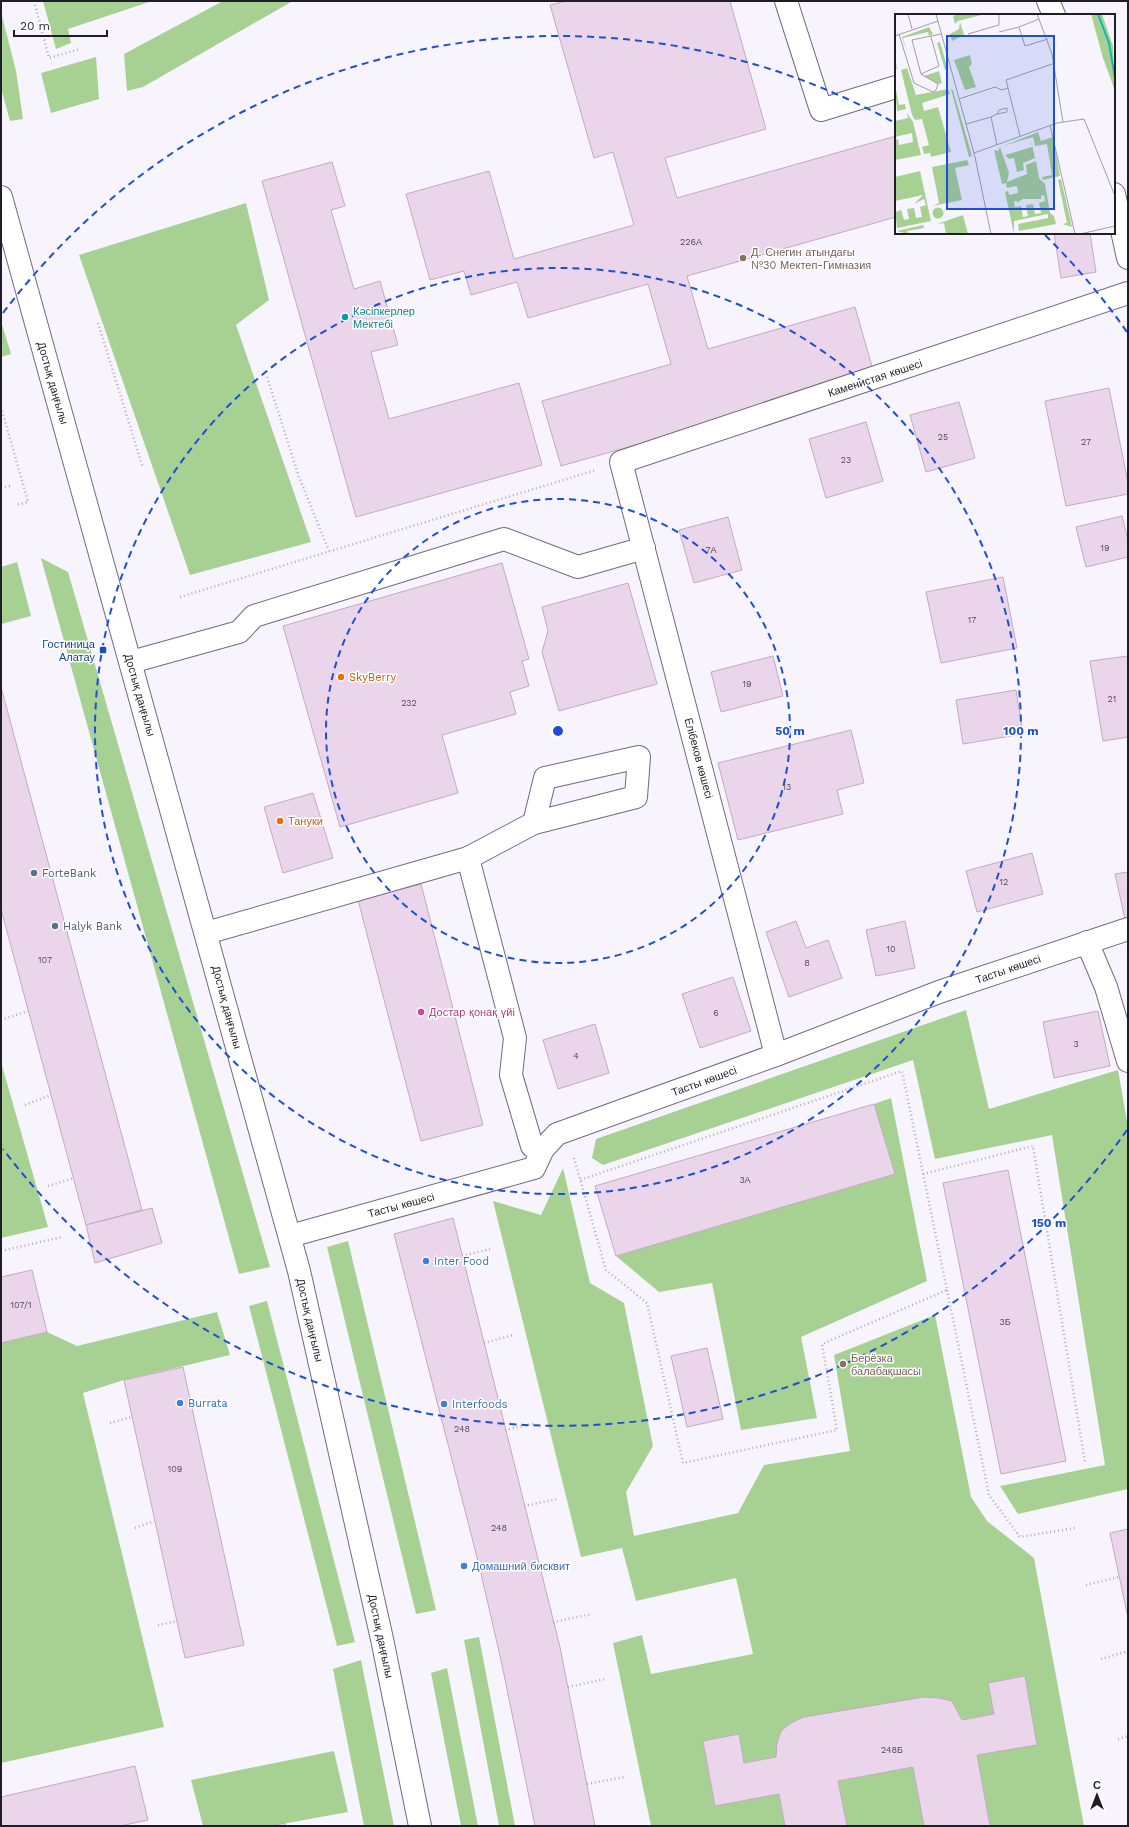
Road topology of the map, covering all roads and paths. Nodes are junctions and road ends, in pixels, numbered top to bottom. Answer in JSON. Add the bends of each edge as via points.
{"nodes":[{"id":1,"x":34,"y":1,"type":"edge"},
{"id":2,"x":786,"y":1,"type":"edge"},
{"id":3,"x":1048,"y":1,"type":"edge"},
{"id":4,"x":1054,"y":14,"type":"edge"},
{"id":5,"x":80,"y":49,"type":"dead end"},
{"id":6,"x":895,"y":87,"type":"edge"},
{"id":7,"x":1,"y":197,"type":"edge"},
{"id":8,"x":1115,"y":199,"type":"edge"},
{"id":9,"x":1128,"y":258,"type":"edge"},
{"id":10,"x":1128,"y":293,"type":"edge"},
{"id":11,"x":98,"y":323,"type":"dead end"},
{"id":12,"x":267,"y":377,"type":"dead end"},
{"id":13,"x":1,"y":407,"type":"edge"},
{"id":14,"x":621,"y":462,"type":"junction"},
{"id":15,"x":143,"y":468,"type":"dead end"},
{"id":16,"x":10,"y":486,"type":"dead end"},
{"id":17,"x":1,"y":488,"type":"edge"},
{"id":18,"x":16,"y":505,"type":"dead end"},
{"id":19,"x":644,"y":548,"type":"junction"},
{"id":20,"x":329,"y":551,"type":"junction"},
{"id":21,"x":180,"y":597,"type":"dead end"},
{"id":22,"x":131,"y":662,"type":"junction"},
{"id":23,"x":534,"y":823,"type":"junction"},
{"id":24,"x":468,"y":858,"type":"junction"},
{"id":25,"x":1128,"y":929,"type":"edge"},
{"id":26,"x":206,"y":933,"type":"junction"},
{"id":27,"x":1088,"y":942,"type":"junction"},
{"id":28,"x":28,"y":1011,"type":"dead end"},
{"id":29,"x":1,"y":1020,"type":"edge"},
{"id":30,"x":776,"y":1055,"type":"junction"},
{"id":31,"x":1128,"y":1061,"type":"edge"},
{"id":32,"x":51,"y":1095,"type":"dead end"},
{"id":33,"x":25,"y":1105,"type":"dead end"},
{"id":34,"x":566,"y":1130,"type":"junction"},
{"id":35,"x":532,"y":1146,"type":"dead end"},
{"id":36,"x":923,"y":1174,"type":"junction"},
{"id":37,"x":74,"y":1178,"type":"dead end"},
{"id":38,"x":580,"y":1180,"type":"junction"},
{"id":39,"x":48,"y":1186,"type":"dead end"},
{"id":40,"x":290,"y":1236,"type":"junction"},
{"id":41,"x":62,"y":1237,"type":"dead end"},
{"id":42,"x":490,"y":1249,"type":"dead end"},
{"id":43,"x":1,"y":1251,"type":"edge"},
{"id":44,"x":462,"y":1256,"type":"dead end"},
{"id":45,"x":947,"y":1290,"type":"junction"},
{"id":46,"x":513,"y":1335,"type":"dead end"},
{"id":47,"x":484,"y":1343,"type":"dead end"},
{"id":48,"x":132,"y":1417,"type":"dead end"},
{"id":49,"x":110,"y":1423,"type":"dead end"},
{"id":50,"x":536,"y":1423,"type":"dead end"},
{"id":51,"x":505,"y":1430,"type":"dead end"},
{"id":52,"x":1085,"y":1462,"type":"dead end"},
{"id":53,"x":557,"y":1499,"type":"dead end"},
{"id":54,"x":524,"y":1506,"type":"dead end"},
{"id":55,"x":154,"y":1521,"type":"dead end"},
{"id":56,"x":134,"y":1528,"type":"dead end"},
{"id":57,"x":1075,"y":1528,"type":"dead end"},
{"id":58,"x":1120,"y":1577,"type":"dead end"},
{"id":59,"x":1086,"y":1585,"type":"dead end"},
{"id":60,"x":592,"y":1614,"type":"dead end"},
{"id":61,"x":177,"y":1622,"type":"dead end"},
{"id":62,"x":553,"y":1622,"type":"dead end"},
{"id":63,"x":158,"y":1625,"type":"dead end"},
{"id":64,"x":1128,"y":1652,"type":"edge"},
{"id":65,"x":1101,"y":1658,"type":"dead end"},
{"id":66,"x":605,"y":1679,"type":"dead end"},
{"id":67,"x":568,"y":1687,"type":"dead end"},
{"id":68,"x":1128,"y":1736,"type":"edge"},
{"id":69,"x":1118,"y":1739,"type":"dead end"},
{"id":70,"x":625,"y":1778,"type":"dead end"},
{"id":71,"x":587,"y":1784,"type":"dead end"},
{"id":72,"x":420,"y":1826,"type":"edge"}],
"edges":[{"from":1,"to":5,"type":"path","via":[[49,58]]},
{"from":2,"to":6,"type":"street","via":[[820,110]]},
{"from":3,"to":4,"type":"street"},
{"from":7,"to":22,"type":"street","name":"Достық даңғылы"},
{"from":8,"to":9,"type":"street"},
{"from":10,"to":14,"type":"street","name":"Каменистая көшесі"},
{"from":11,"to":15,"type":"path"},
{"from":12,"to":20,"type":"path","via":[[299,478]]},
{"from":13,"to":18,"type":"path","via":[[28,502]]},
{"from":14,"to":19,"type":"street","name":"Елібеков көшесі"},
{"from":14,"to":20,"type":"path"},
{"from":16,"to":17,"type":"path"},
{"from":19,"to":22,"type":"street","via":[[578,566],[504,539],[254,616],[239,632]]},
{"from":19,"to":30,"type":"street","name":"Елібеков көшесі"},
{"from":20,"to":21,"type":"path"},
{"from":22,"to":26,"type":"street","name":"Достық даңғылы"},
{"from":23,"to":23,"type":"street","via":[[545,778],[639,757],[636,797]]},
{"from":23,"to":24,"type":"street"},
{"from":24,"to":26,"type":"street"},
{"from":24,"to":35,"type":"street","via":[[515,1038],[511,1075]]},
{"from":25,"to":27,"type":"street","name":"Тасты көшесі"},
{"from":26,"to":40,"type":"street","name":"Достық даңғылы"},
{"from":27,"to":30,"type":"street","name":"Тасты көшесі","via":[[939,992]]},
{"from":27,"to":31,"type":"street","via":[[1106,987]]},
{"from":28,"to":29,"type":"path"},
{"from":30,"to":34,"type":"street","name":"Тасты көшесі"},
{"from":32,"to":33,"type":"path"},
{"from":34,"to":38,"type":"path"},
{"from":34,"to":40,"type":"street","name":"Тасты көшесі","via":[[557,1134],[543,1149],[534,1168]]},
{"from":36,"to":38,"type":"path","via":[[902,1071]]},
{"from":36,"to":45,"type":"path"},
{"from":36,"to":52,"type":"path","via":[[1033,1146]]},
{"from":37,"to":39,"type":"path"},
{"from":38,"to":45,"type":"path","via":[[606,1270],[647,1303],[684,1463],[837,1430],[822,1344]]},
{"from":40,"to":72,"type":"street","name":"Достық даңғылы","via":[[382,1640]]},
{"from":41,"to":43,"type":"path"},
{"from":42,"to":44,"type":"path"},
{"from":45,"to":57,"type":"path","via":[[989,1495],[1020,1537]]},
{"from":46,"to":47,"type":"path"},
{"from":48,"to":49,"type":"path"},
{"from":50,"to":51,"type":"path"},
{"from":53,"to":54,"type":"path"},
{"from":55,"to":56,"type":"path"},
{"from":58,"to":59,"type":"path"},
{"from":60,"to":62,"type":"path"},
{"from":61,"to":63,"type":"path"},
{"from":64,"to":65,"type":"path"},
{"from":66,"to":67,"type":"path"},
{"from":68,"to":69,"type":"path"},
{"from":70,"to":71,"type":"path"}]}
